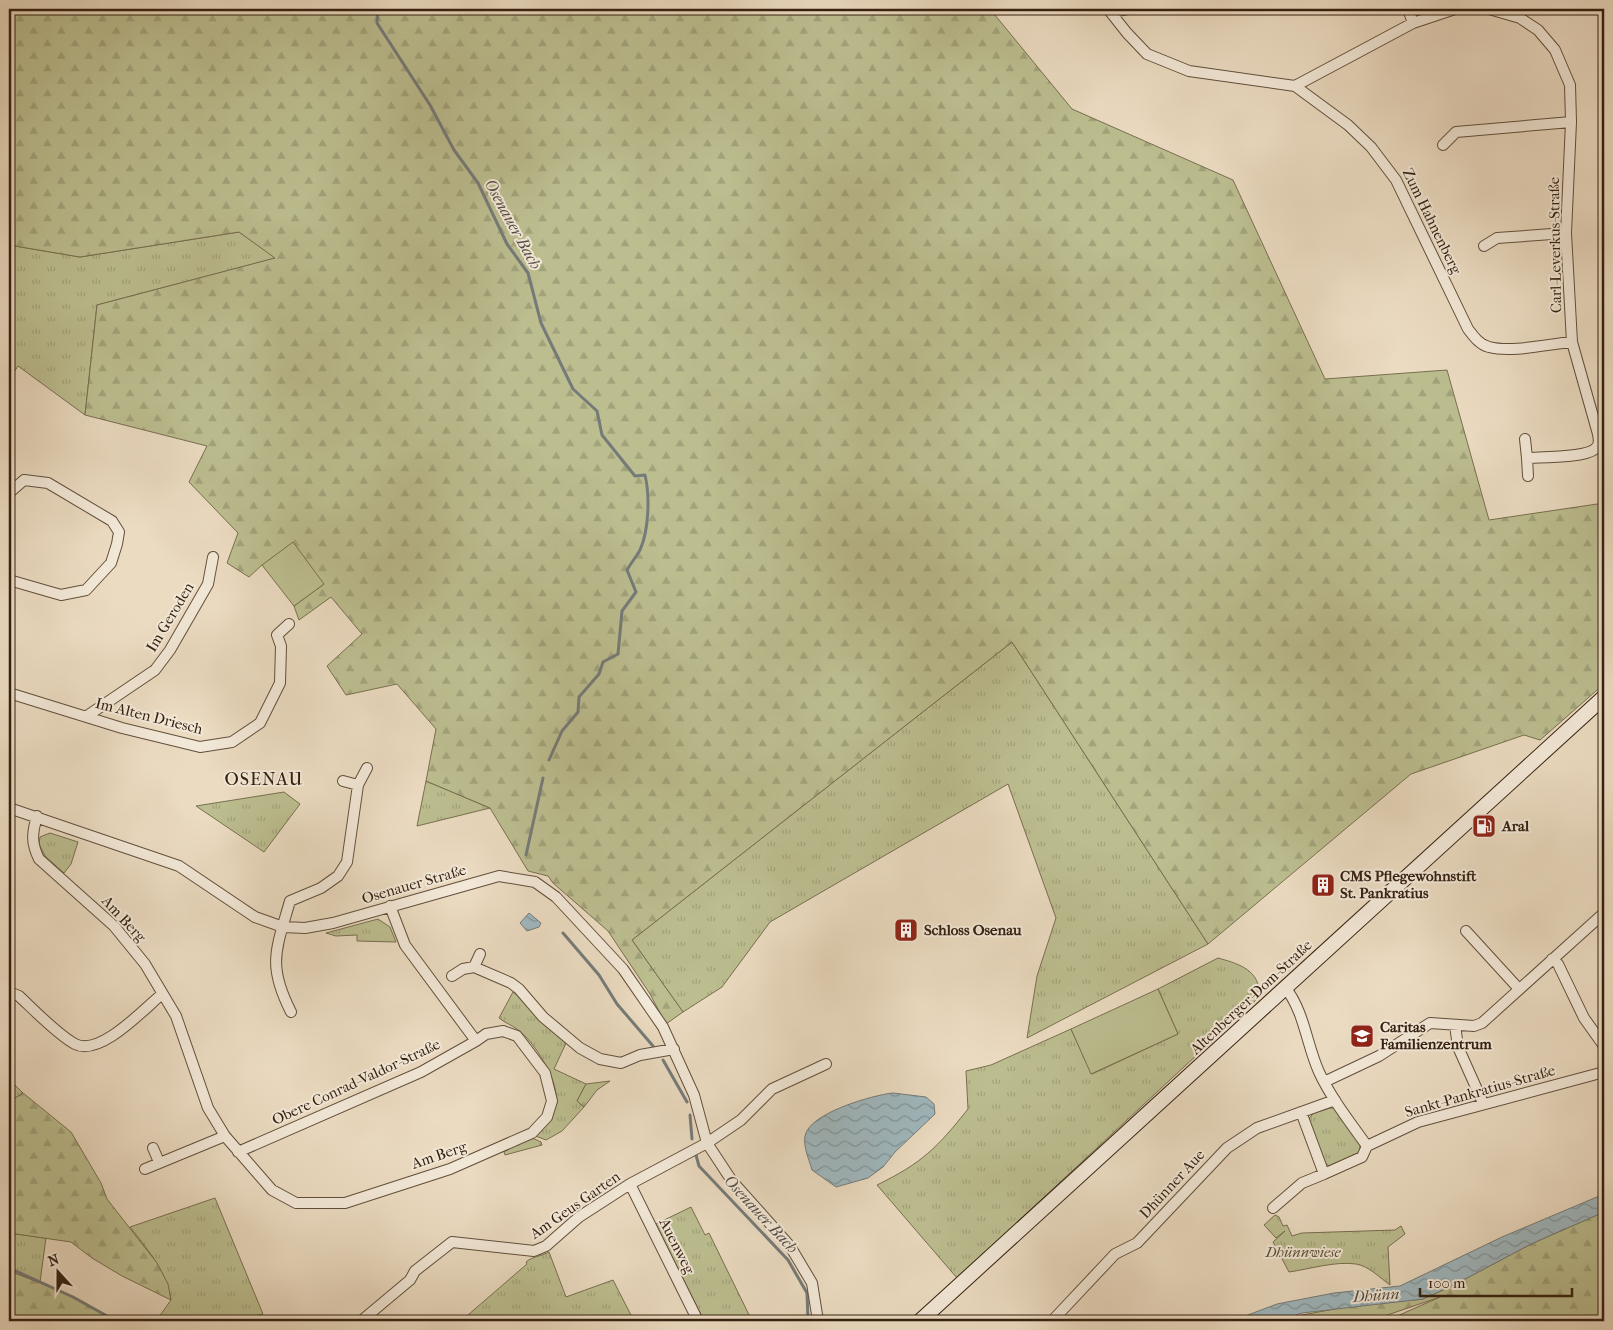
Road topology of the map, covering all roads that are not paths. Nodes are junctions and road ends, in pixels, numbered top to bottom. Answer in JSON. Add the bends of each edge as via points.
{"nodes":[{"id":1,"x":1128,"y":9,"type":"edge"},
{"id":2,"x":1408,"y":9,"type":"edge"},
{"id":3,"x":1455,"y":9,"type":"edge"},
{"id":4,"x":1489,"y":9,"type":"edge"},
{"id":5,"x":1110,"y":11,"type":"edge"},
{"id":6,"x":1413,"y":23,"type":"junction"},
{"id":7,"x":1295,"y":86,"type":"junction"},
{"id":8,"x":1571,"y":122,"type":"junction"},
{"id":9,"x":1443,"y":145,"type":"dead end"},
{"id":10,"x":1566,"y":233,"type":"junction"},
{"id":11,"x":1484,"y":246,"type":"dead end"},
{"id":12,"x":1572,"y":342,"type":"junction"},
{"id":13,"x":1525,"y":439,"type":"dead end"},
{"id":14,"x":1527,"y":458,"type":"junction"},
{"id":15,"x":1528,"y":476,"type":"dead end"},
{"id":16,"x":9,"y":493,"type":"edge"},
{"id":17,"x":213,"y":557,"type":"dead end"},
{"id":18,"x":9,"y":580,"type":"edge"},
{"id":19,"x":290,"y":624,"type":"dead end"},
{"id":20,"x":9,"y":693,"type":"edge"},
{"id":21,"x":1604,"y":697,"type":"edge"},
{"id":22,"x":87,"y":716,"type":"junction"},
{"id":23,"x":368,"y":768,"type":"dead end"},
{"id":24,"x":343,"y":781,"type":"dead end"},
{"id":25,"x":358,"y":785,"type":"junction"},
{"id":26,"x":9,"y":808,"type":"edge"},
{"id":27,"x":37,"y":816,"type":"junction"},
{"id":28,"x":390,"y":906,"type":"junction"},
{"id":29,"x":1604,"y":913,"type":"edge"},
{"id":30,"x":283,"y":927,"type":"junction"},
{"id":31,"x":1466,"y":931,"type":"dead end"},
{"id":32,"x":480,"y":954,"type":"dead end"},
{"id":33,"x":1552,"y":959,"type":"junction"},
{"id":34,"x":474,"y":967,"type":"junction"},
{"id":35,"x":452,"y":976,"type":"dead end"},
{"id":36,"x":1285,"y":987,"type":"junction"},
{"id":37,"x":1519,"y":989,"type":"junction"},
{"id":38,"x":9,"y":992,"type":"edge"},
{"id":39,"x":162,"y":994,"type":"junction"},
{"id":40,"x":292,"y":1012,"type":"dead end"},
{"id":41,"x":1455,"y":1026,"type":"junction"},
{"id":42,"x":476,"y":1041,"type":"junction"},
{"id":43,"x":1604,"y":1046,"type":"edge"},
{"id":44,"x":674,"y":1049,"type":"junction"},
{"id":45,"x":826,"y":1064,"type":"dead end"},
{"id":46,"x":1604,"y":1072,"type":"edge"},
{"id":47,"x":1324,"y":1082,"type":"junction"},
{"id":48,"x":1335,"y":1100,"type":"junction"},
{"id":49,"x":1483,"y":1103,"type":"junction"},
{"id":50,"x":1302,"y":1112,"type":"junction"},
{"id":51,"x":225,"y":1136,"type":"junction"},
{"id":52,"x":707,"y":1143,"type":"junction"},
{"id":53,"x":1367,"y":1146,"type":"junction"},
{"id":54,"x":153,"y":1148,"type":"dead end"},
{"id":55,"x":238,"y":1152,"type":"junction"},
{"id":56,"x":160,"y":1162,"type":"junction"},
{"id":57,"x":144,"y":1169,"type":"dead end"},
{"id":58,"x":1324,"y":1174,"type":"junction"},
{"id":59,"x":630,"y":1184,"type":"junction"},
{"id":60,"x":1272,"y":1208,"type":"dead end"},
{"id":61,"x":361,"y":1321,"type":"edge"},
{"id":62,"x":698,"y":1321,"type":"edge"},
{"id":63,"x":818,"y":1321,"type":"edge"},
{"id":64,"x":920,"y":1321,"type":"edge"},
{"id":65,"x":1052,"y":1321,"type":"edge"}],
"edges":[{"from":1,"to":5,"type":"street"},
{"from":2,"to":6,"type":"street"},
{"from":3,"to":6,"type":"street"},
{"from":4,"to":8,"type":"street","name":"Carl-Leverkus-Straße","via":[[1520,18],[1538,30],[1555,50],[1570,85]]},
{"from":5,"to":7,"type":"street","name":"Zum Hahnenberg","via":[[1127,34],[1155,58],[1189,71]]},
{"from":6,"to":7,"type":"street"},
{"from":7,"to":12,"type":"street","name":"Zum Hahnenberg","via":[[1348,124],[1386,164],[1476,340],[1488,347],[1504,348]]},
{"from":8,"to":9,"type":"street","via":[[1456,132]]},
{"from":8,"to":10,"type":"street","name":"Carl-Leverkus-Straße"},
{"from":10,"to":11,"type":"street","via":[[1497,238]]},
{"from":10,"to":12,"type":"street","name":"Carl-Leverkus-Straße"},
{"from":12,"to":14,"type":"street","name":"Carl-Leverkus-Straße","via":[[1599,444],[1583,454]]},
{"from":13,"to":14,"type":"street"},
{"from":14,"to":15,"type":"street"},
{"from":16,"to":18,"type":"street","via":[[24,480],[48,482],[112,521],[119,532],[111,563],[86,590],[61,596]]},
{"from":17,"to":22,"type":"street","name":"Im Geroden","via":[[208,584],[155,670]]},
{"from":19,"to":22,"type":"street","name":"Im Alten Driesch","via":[[277,635],[281,646],[280,683],[260,723],[232,742],[200,747]]},
{"from":20,"to":22,"type":"street","name":"Im Alten Driesch"},
{"from":21,"to":36,"type":"main road","name":"Altenberger-Dom-Straße"},
{"from":23,"to":25,"type":"street"},
{"from":24,"to":25,"type":"street"},
{"from":25,"to":30,"type":"street","via":[[347,862],[338,876],[322,888],[290,901]]},
{"from":26,"to":27,"type":"street","name":"Osenauer Straße"},
{"from":27,"to":30,"type":"street","name":"Osenauer Straße","via":[[179,866],[255,917]]},
{"from":27,"to":39,"type":"street","name":"Am Berg","via":[[32,834],[33,847],[39,859],[114,926],[145,964]]},
{"from":28,"to":30,"type":"street","name":"Osenauer Straße","via":[[333,923],[305,928]]},
{"from":28,"to":42,"type":"street","via":[[405,945]]},
{"from":28,"to":44,"type":"street","name":"Osenauer Straße","via":[[499,876],[536,882],[556,897],[623,969]]},
{"from":29,"to":33,"type":"street"},
{"from":30,"to":40,"type":"street","via":[[274,966],[279,988]]},
{"from":31,"to":37,"type":"street"},
{"from":32,"to":34,"type":"street"},
{"from":33,"to":37,"type":"street"},
{"from":33,"to":43,"type":"street","via":[[1558,964],[1584,1018]]},
{"from":34,"to":35,"type":"street"},
{"from":34,"to":44,"type":"street","via":[[519,989],[543,1018],[580,1048],[600,1059],[621,1063],[640,1055]]},
{"from":36,"to":47,"type":"street","via":[[1297,1003]]},
{"from":36,"to":64,"type":"main road","name":"Altenberger-Dom-Straße"},
{"from":37,"to":41,"type":"street","via":[[1482,1023]]},
{"from":38,"to":39,"type":"street","via":[[19,996],[76,1045],[93,1047],[107,1040]]},
{"from":39,"to":51,"type":"street","name":"Am Berg","via":[[176,1016],[208,1108]]},
{"from":41,"to":47,"type":"street","via":[[1430,1023],[1379,1056]]},
{"from":41,"to":49,"type":"street","via":[[1458,1047]]},
{"from":42,"to":55,"type":"street","name":"Obere Conrad-Valdor-Straße","via":[[421,1072]]},
{"from":42,"to":55,"type":"street","name":"Am Berg","via":[[486,1034],[503,1031],[517,1036],[545,1073],[552,1100],[547,1117],[532,1133],[450,1169],[346,1203],[296,1203],[272,1190]]},
{"from":44,"to":52,"type":"street","name":"Osenauer Straße","via":[[694,1095]]},
{"from":45,"to":52,"type":"street","via":[[772,1090],[741,1120]]},
{"from":46,"to":49,"type":"street","name":"Sankt-Pankratius-Straße"},
{"from":47,"to":48,"type":"street"},
{"from":48,"to":50,"type":"street","name":"Dhünner Aue"},
{"from":48,"to":53,"type":"street"},
{"from":49,"to":53,"type":"street","name":"Sankt-Pankratius-Straße","via":[[1418,1122]]},
{"from":50,"to":58,"type":"street"},
{"from":50,"to":65,"type":"street","name":"Dhünner Aue","via":[[1257,1128],[1227,1148],[1137,1243],[1115,1254]]},
{"from":51,"to":55,"type":"street","name":"Am Berg"},
{"from":51,"to":56,"type":"street"},
{"from":52,"to":59,"type":"street","name":"Am Geus Garten"},
{"from":52,"to":63,"type":"street","name":"Osenauer Straße","via":[[732,1181],[790,1246],[812,1283]]},
{"from":53,"to":58,"type":"street","name":"Sankt-Pankratius-Straße","via":[[1362,1157]]},
{"from":54,"to":56,"type":"street"},
{"from":56,"to":57,"type":"street"},
{"from":58,"to":60,"type":"street","name":"Sankt-Pankratius-Straße","via":[[1302,1183]]},
{"from":59,"to":61,"type":"street","name":"Am Geus Garten","via":[[579,1217],[546,1246],[534,1251],[452,1242]]},
{"from":59,"to":62,"type":"street","name":"Auenweg"}]}
